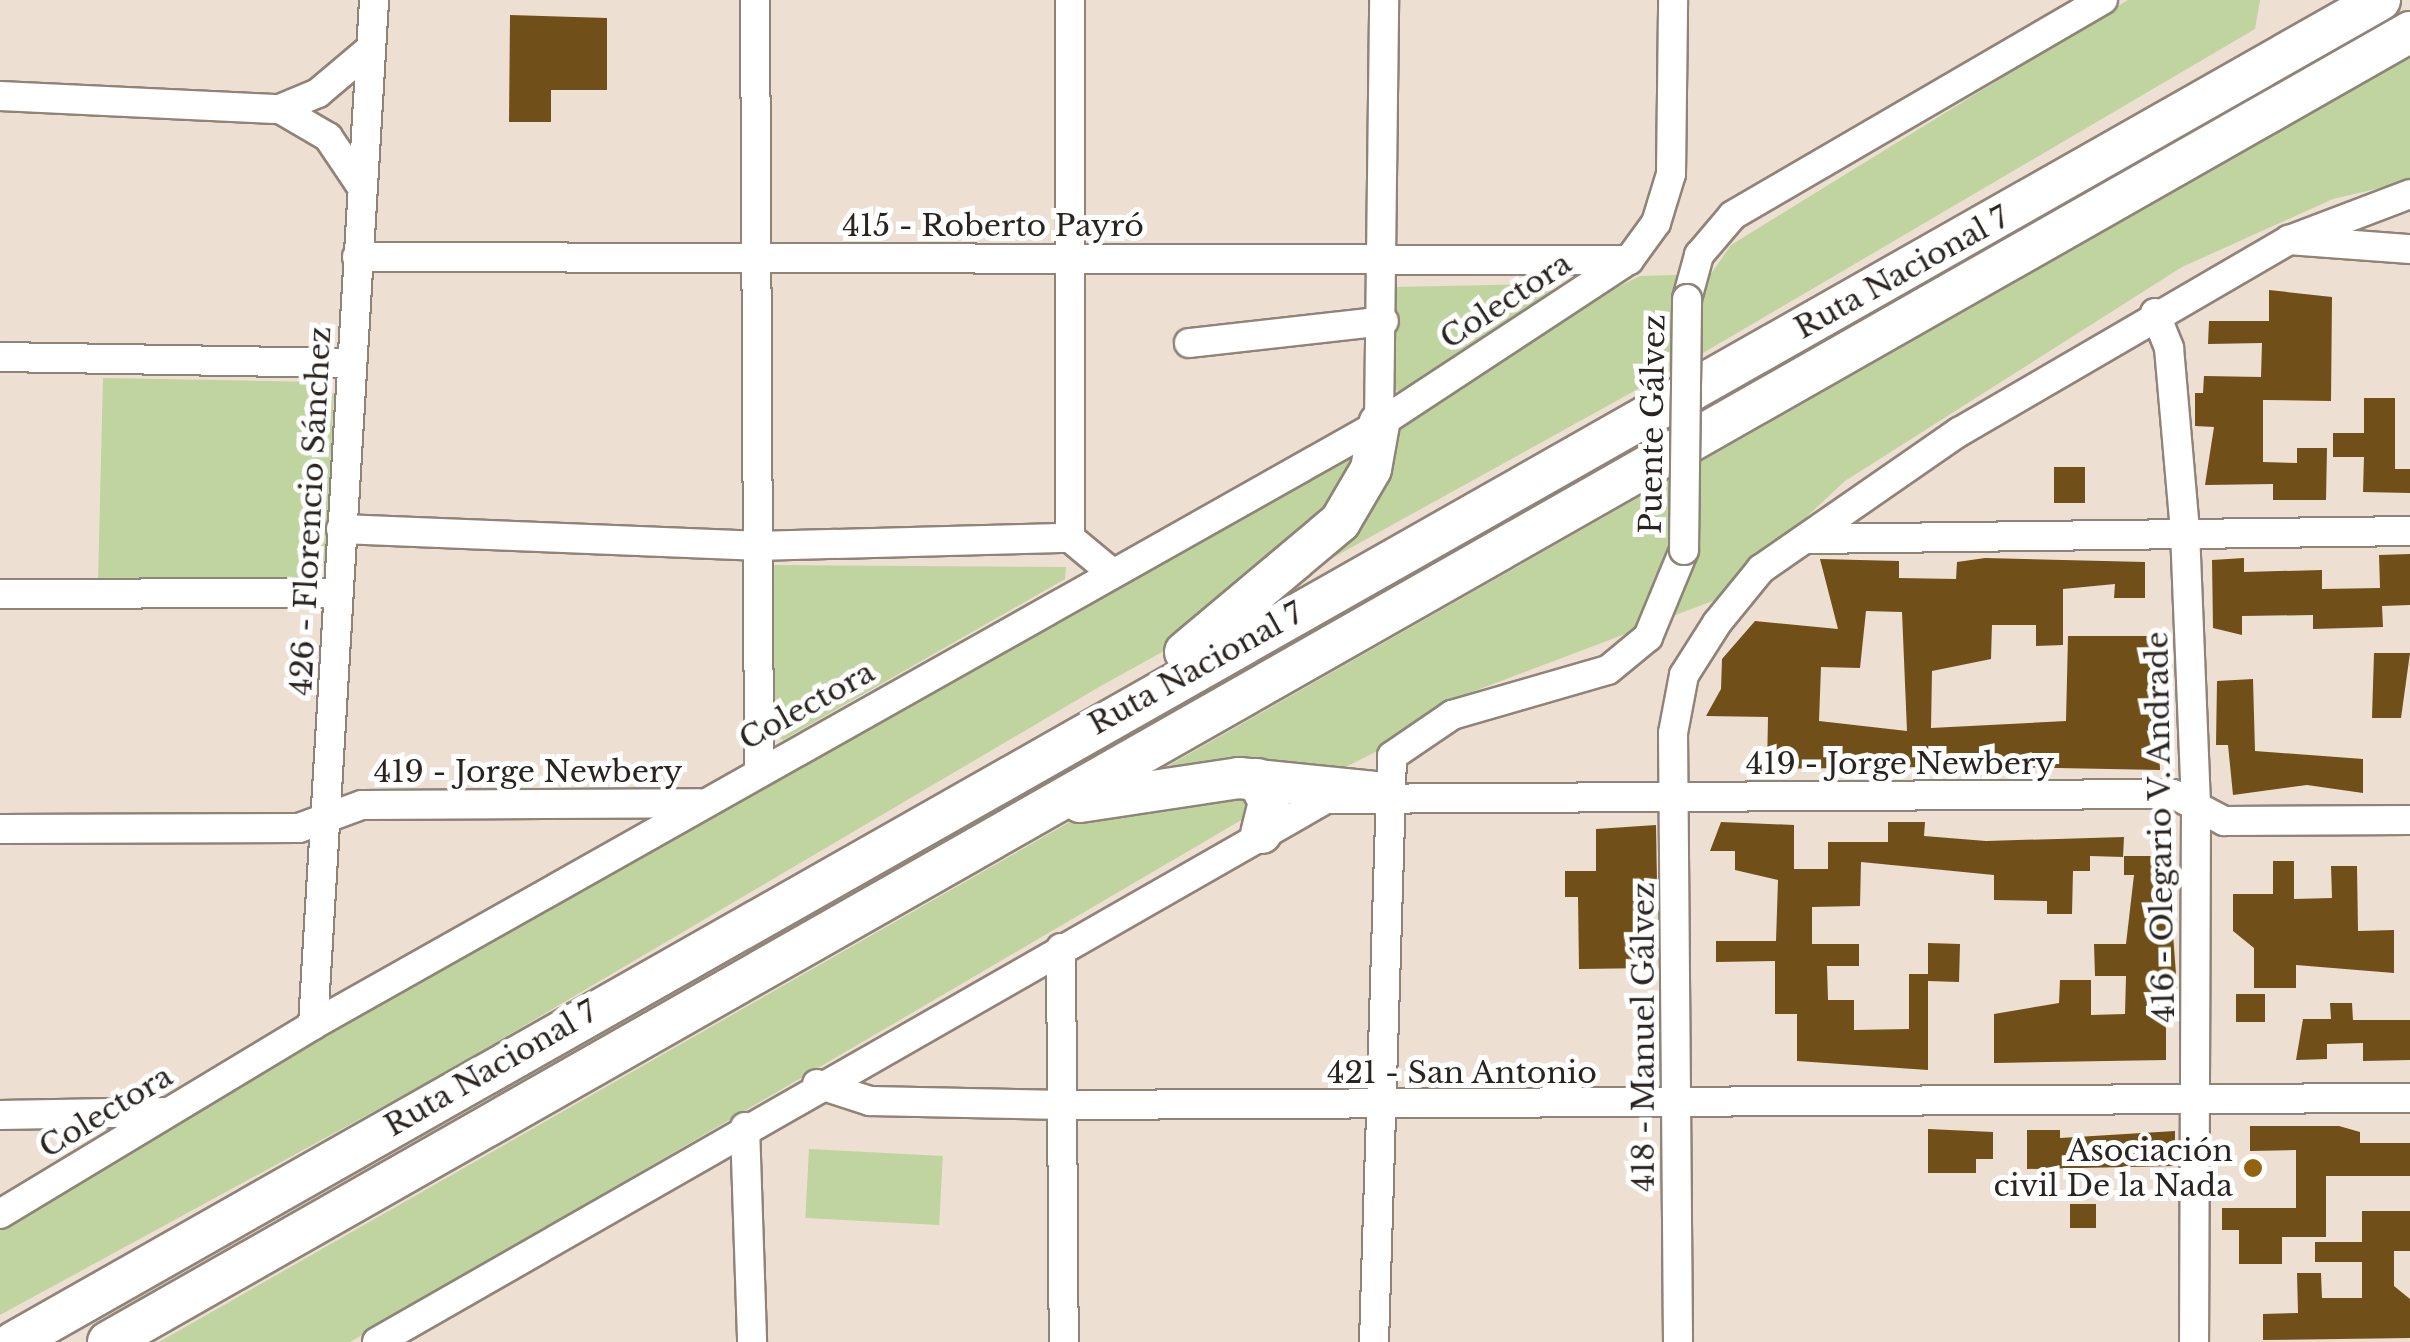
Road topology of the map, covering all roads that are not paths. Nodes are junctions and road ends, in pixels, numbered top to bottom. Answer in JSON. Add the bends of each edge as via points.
{"nodes":[{"id":1,"x":374,"y":0,"type":"edge"},
{"id":2,"x":756,"y":0,"type":"edge"},
{"id":3,"x":1070,"y":0,"type":"edge"},
{"id":4,"x":1384,"y":0,"type":"edge"},
{"id":5,"x":1673,"y":0,"type":"edge"},
{"id":6,"x":2103,"y":0,"type":"edge"},
{"id":7,"x":2380,"y":0,"type":"edge"},
{"id":8,"x":2401,"y":38,"type":"edge"},
{"id":9,"x":370,"y":49,"type":"junction"},
{"id":10,"x":0,"y":96,"type":"edge"},
{"id":11,"x":280,"y":109,"type":"junction"},
{"id":12,"x":361,"y":186,"type":"junction"},
{"id":13,"x":2410,"y":194,"type":"edge"},
{"id":14,"x":2289,"y":240,"type":"junction"},
{"id":15,"x":2410,"y":250,"type":"edge"},
{"id":16,"x":1635,"y":254,"type":"junction"},
{"id":17,"x":357,"y":257,"type":"junction"},
{"id":18,"x":1065,"y":258,"type":"junction"},
{"id":19,"x":1383,"y":258,"type":"junction"},
{"id":20,"x":756,"y":260,"type":"junction"},
{"id":21,"x":2155,"y":313,"type":"junction"},
{"id":22,"x":1384,"y":321,"type":"junction"},
{"id":23,"x":1189,"y":342,"type":"dead end"},
{"id":24,"x":0,"y":357,"type":"edge"},
{"id":25,"x":351,"y":363,"type":"junction"},
{"id":26,"x":1380,"y":424,"type":"junction"},
{"id":27,"x":342,"y":529,"type":"junction"},
{"id":28,"x":2185,"y":531,"type":"junction"},
{"id":29,"x":2410,"y":531,"type":"edge"},
{"id":30,"x":1070,"y":538,"type":"junction"},
{"id":31,"x":1810,"y":539,"type":"junction"},
{"id":32,"x":756,"y":546,"type":"junction"},
{"id":33,"x":1111,"y":572,"type":"junction"},
{"id":34,"x":338,"y":593,"type":"junction"},
{"id":35,"x":0,"y":594,"type":"edge"},
{"id":36,"x":1046,"y":752,"type":"junction"},
{"id":37,"x":759,"y":770,"type":"junction"},
{"id":38,"x":1257,"y":779,"type":"junction"},
{"id":39,"x":1384,"y":792,"type":"junction"},
{"id":40,"x":1676,"y":798,"type":"junction"},
{"id":41,"x":700,"y":803,"type":"junction"},
{"id":42,"x":2196,"y":807,"type":"junction"},
{"id":43,"x":328,"y":816,"type":"junction"},
{"id":44,"x":2410,"y":820,"type":"edge"},
{"id":45,"x":0,"y":829,"type":"edge"},
{"id":46,"x":1006,"y":830,"type":"junction"},
{"id":47,"x":1260,"y":833,"type":"junction"},
{"id":48,"x":1061,"y":948,"type":"junction"},
{"id":49,"x":313,"y":1024,"type":"junction"},
{"id":50,"x":817,"y":1084,"type":"junction"},
{"id":51,"x":2199,"y":1098,"type":"junction"},
{"id":52,"x":2410,"y":1098,"type":"edge"},
{"id":53,"x":1064,"y":1105,"type":"junction"},
{"id":54,"x":1375,"y":1105,"type":"junction"},
{"id":55,"x":1677,"y":1105,"type":"junction"},
{"id":56,"x":169,"y":1112,"type":"junction"},
{"id":57,"x":0,"y":1116,"type":"edge"},
{"id":58,"x":745,"y":1128,"type":"junction"},
{"id":59,"x":0,"y":1214,"type":"edge"},
{"id":60,"x":20,"y":1337,"type":"edge"},
{"id":61,"x":108,"y":1342,"type":"edge"},
{"id":62,"x":376,"y":1342,"type":"edge"},
{"id":63,"x":752,"y":1342,"type":"edge"},
{"id":64,"x":1064,"y":1342,"type":"edge"},
{"id":65,"x":1374,"y":1342,"type":"edge"},
{"id":66,"x":1678,"y":1342,"type":"edge"},
{"id":67,"x":2194,"y":1342,"type":"edge"}],
"edges":[{"from":1,"to":9,"type":"street","name":"426 - Florencio Sánchez"},
{"from":2,"to":20,"type":"street"},
{"from":3,"to":18,"type":"street"},
{"from":4,"to":19,"type":"street"},
{"from":5,"to":16,"type":"street","via":[[1670,174]]},
{"from":6,"to":39,"type":"street","name":"Puente Gálvez","bridge":true,"via":[[1732,215],[1699,255],[1687,299],[1684,550],[1648,637],[1608,670],[1516,693],[1409,738],[1392,756]]},
{"from":7,"to":36,"type":"highway","name":"Ruta Nacional 7"},
{"from":8,"to":46,"type":"highway","name":"Ruta Nacional 7"},
{"from":9,"to":11,"type":"street","via":[[327,87]]},
{"from":9,"to":12,"type":"street","name":"426 - Florencio Sánchez"},
{"from":10,"to":11,"type":"street"},
{"from":11,"to":12,"type":"street","via":[[328,136]]},
{"from":12,"to":17,"type":"street","name":"426 - Florencio Sánchez"},
{"from":13,"to":14,"type":"street"},
{"from":14,"to":15,"type":"street"},
{"from":14,"to":21,"type":"street"},
{"from":16,"to":19,"type":"street","name":"415 - Roberto Payró"},
{"from":16,"to":26,"type":"street","name":"Colectora"},
{"from":17,"to":20,"type":"street","name":"415 - Roberto Payró"},
{"from":17,"to":25,"type":"street","name":"426 - Florencio Sánchez"},
{"from":18,"to":19,"type":"street","name":"415 - Roberto Payró"},
{"from":18,"to":20,"type":"street","name":"415 - Roberto Payró"},
{"from":18,"to":30,"type":"street"},
{"from":19,"to":22,"type":"street"},
{"from":20,"to":32,"type":"street"},
{"from":21,"to":28,"type":"street","name":"416 - Olegario V. Andrade","via":[[2169,348]]},
{"from":21,"to":31,"type":"street","via":[[1916,460]]},
{"from":22,"to":23,"type":"street"},
{"from":22,"to":26,"type":"street"},
{"from":24,"to":25,"type":"street"},
{"from":25,"to":27,"type":"street","name":"426 - Florencio Sánchez"},
{"from":26,"to":33,"type":"street","name":"Colectora"},
{"from":26,"to":36,"type":"highway","via":[[1360,496],[1319,547]]},
{"from":27,"to":32,"type":"street"},
{"from":27,"to":34,"type":"street","name":"426 - Florencio Sánchez"},
{"from":28,"to":29,"type":"street"},
{"from":28,"to":31,"type":"street"},
{"from":28,"to":42,"type":"street","name":"416 - Olegario V. Andrade"},
{"from":30,"to":32,"type":"street"},
{"from":30,"to":33,"type":"street"},
{"from":31,"to":40,"type":"street","name":"418 - Manuel Gálvez","via":[[1761,569],[1684,675],[1673,733]]},
{"from":32,"to":37,"type":"street"},
{"from":33,"to":37,"type":"street","name":"Colectora"},
{"from":34,"to":35,"type":"street"},
{"from":34,"to":43,"type":"street","name":"426 - Florencio Sánchez"},
{"from":36,"to":60,"type":"highway","name":"Ruta Nacional 7"},
{"from":37,"to":41,"type":"street","name":"Colectora"},
{"from":38,"to":39,"type":"highway"},
{"from":38,"to":46,"type":"highway","via":[[1131,790]]},
{"from":38,"to":47,"type":"highway","via":[[1269,802]]},
{"from":39,"to":40,"type":"street","name":"419 - Jorge Newbery"},
{"from":39,"to":47,"type":"street","via":[[1326,799]]},
{"from":39,"to":54,"type":"street"},
{"from":40,"to":42,"type":"street","name":"419 - Jorge Newbery","via":[[2173,794]]},
{"from":40,"to":55,"type":"street","name":"418 - Manuel Gálvez"},
{"from":41,"to":43,"type":"street","name":"419 - Jorge Newbery","via":[[362,805]]},
{"from":41,"to":49,"type":"street","name":"Colectora"},
{"from":42,"to":44,"type":"street","name":"419 - Jorge Newbery","via":[[2224,821]]},
{"from":42,"to":51,"type":"street","name":"416 - Olegario V. Andrade"},
{"from":43,"to":45,"type":"street","name":"419 - Jorge Newbery","via":[[299,828]]},
{"from":43,"to":49,"type":"street","name":"426 - Florencio Sánchez"},
{"from":46,"to":61,"type":"highway","name":"Ruta Nacional 7"},
{"from":47,"to":48,"type":"street"},
{"from":48,"to":50,"type":"street"},
{"from":48,"to":53,"type":"street"},
{"from":49,"to":56,"type":"street","name":"Colectora"},
{"from":50,"to":53,"type":"street","name":"421 - San Antonio","via":[[870,1102]]},
{"from":50,"to":58,"type":"street"},
{"from":51,"to":52,"type":"street","name":"421 - San Antonio"},
{"from":51,"to":55,"type":"street","name":"421 - San Antonio"},
{"from":51,"to":67,"type":"street","name":"416 - Olegario V. Andrade"},
{"from":53,"to":54,"type":"street","name":"421 - San Antonio"},
{"from":53,"to":64,"type":"street"},
{"from":54,"to":55,"type":"street","name":"421 - San Antonio"},
{"from":54,"to":65,"type":"street"},
{"from":55,"to":66,"type":"street","name":"418 - Manuel Gálvez"},
{"from":56,"to":57,"type":"street"},
{"from":56,"to":59,"type":"street","name":"Colectora"},
{"from":58,"to":62,"type":"street"},
{"from":58,"to":63,"type":"street"}]}
